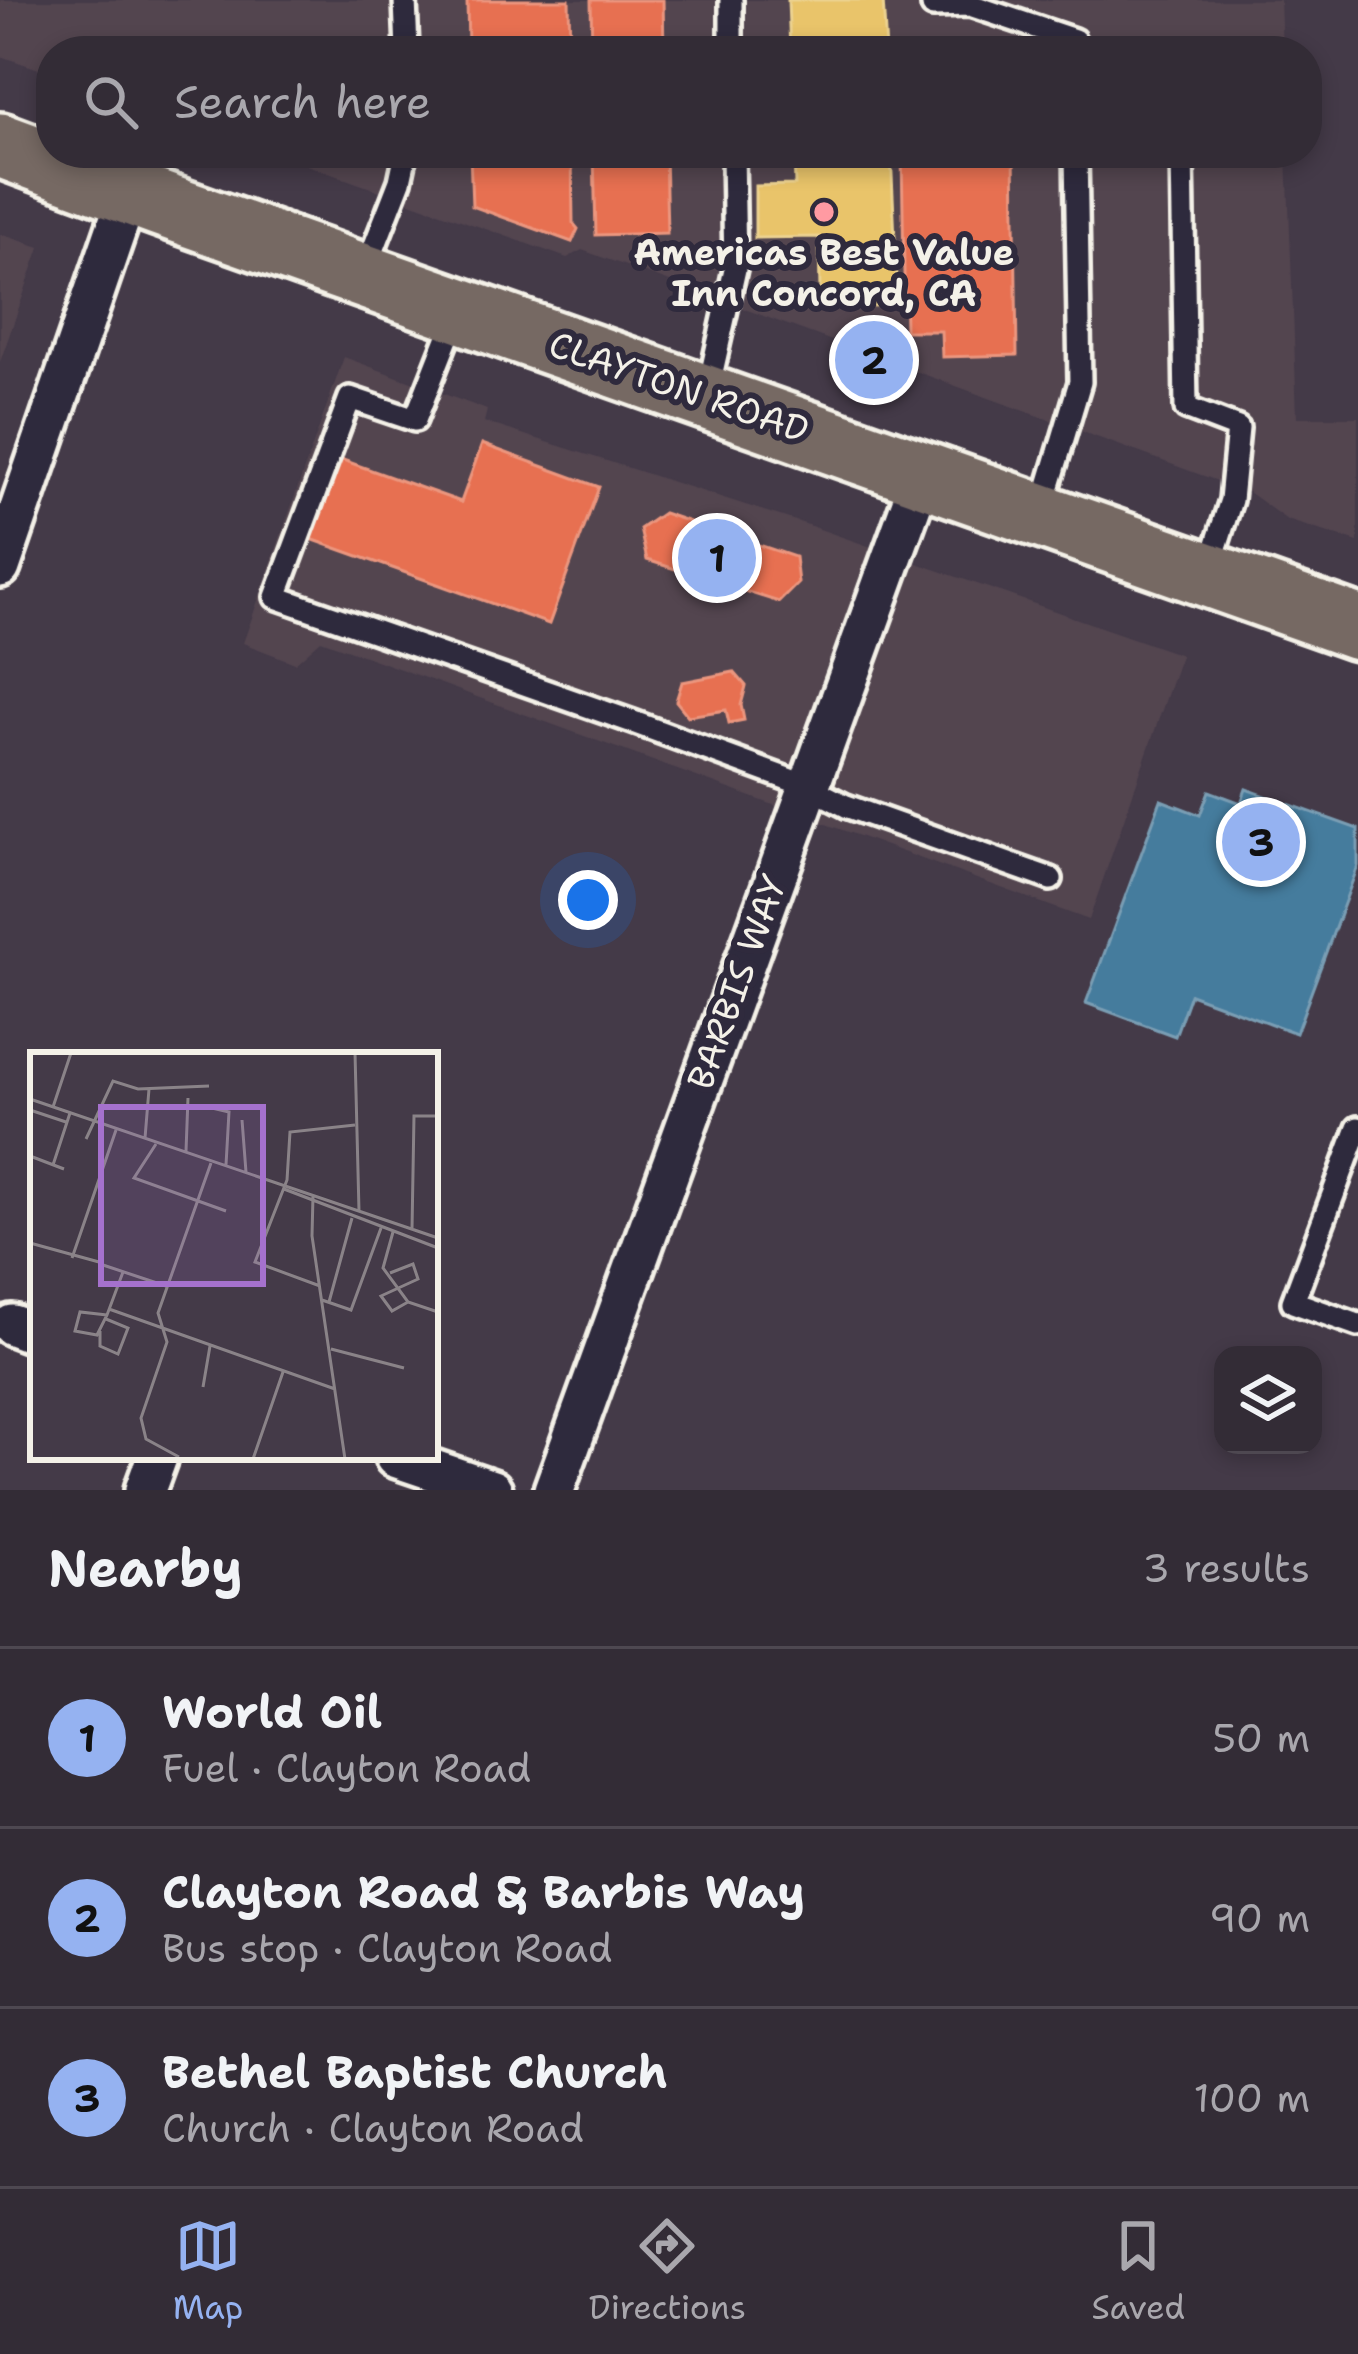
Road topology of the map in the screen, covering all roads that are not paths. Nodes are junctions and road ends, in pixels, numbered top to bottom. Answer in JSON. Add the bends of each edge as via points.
{"nodes":[{"id":1,"x":405,"y":0,"type":"edge"},
{"id":2,"x":730,"y":0,"type":"edge"},
{"id":3,"x":933,"y":6,"type":"dead end"},
{"id":4,"x":406,"y":36,"type":"edge"},
{"id":5,"x":731,"y":36,"type":"edge"},
{"id":6,"x":1062,"y":36,"type":"edge"},
{"id":7,"x":0,"y":145,"type":"edge"},
{"id":8,"x":36,"y":158,"type":"edge"},
{"id":9,"x":63,"y":168,"type":"edge"},
{"id":10,"x":403,"y":168,"type":"edge"},
{"id":11,"x":733,"y":168,"type":"edge"},
{"id":12,"x":1076,"y":168,"type":"edge"},
{"id":13,"x":1182,"y":168,"type":"edge"},
{"id":14,"x":129,"y":192,"type":"junction"},
{"id":15,"x":363,"y":276,"type":"junction"},
{"id":16,"x":458,"y":309,"type":"junction"},
{"id":17,"x":706,"y":397,"type":"junction"},
{"id":18,"x":922,"y":475,"type":"junction"},
{"id":19,"x":1040,"y":516,"type":"junction"},
{"id":20,"x":0,"y":567,"type":"edge"},
{"id":21,"x":1207,"y":575,"type":"junction"},
{"id":22,"x":1358,"y":628,"type":"edge"},
{"id":23,"x":807,"y":786,"type":"junction"},
{"id":24,"x":1051,"y":879,"type":"dead end"},
{"id":25,"x":1358,"y":1128,"type":"edge"},
{"id":26,"x":1358,"y":1325,"type":"edge"},
{"id":27,"x":156,"y":1460,"type":"edge"},
{"id":28,"x":404,"y":1460,"type":"edge"},
{"id":29,"x":145,"y":1490,"type":"edge"},
{"id":30,"x":492,"y":1490,"type":"edge"},
{"id":31,"x":554,"y":1490,"type":"edge"}],
"edges":[{"from":1,"to":4,"type":"lane"},
{"from":2,"to":5,"type":"lane"},
{"from":3,"to":6,"type":"lane","via":[[970,5]]},
{"from":7,"to":8,"type":"main road","name":"CLAYTON ROAD"},
{"from":9,"to":14,"type":"main road","name":"CLAYTON ROAD"},
{"from":10,"to":15,"type":"lane"},
{"from":11,"to":17,"type":"lane","via":[[735,269]]},
{"from":12,"to":19,"type":"lane","via":[[1080,382]]},
{"from":13,"to":21,"type":"lane","via":[[1186,408],[1238,428],[1231,500]]},
{"from":14,"to":15,"type":"main road","name":"CLAYTON ROAD"},
{"from":14,"to":20,"type":"street"},
{"from":15,"to":16,"type":"main road","name":"CLAYTON ROAD"},
{"from":16,"to":17,"type":"main road","name":"CLAYTON ROAD"},
{"from":16,"to":23,"type":"lane","via":[[416,420],[350,398],[276,597]]},
{"from":17,"to":18,"type":"main road","name":"CLAYTON ROAD"},
{"from":18,"to":19,"type":"main road","name":"CLAYTON ROAD"},
{"from":18,"to":23,"type":"street","name":"BARBIS WAY"},
{"from":19,"to":21,"type":"main road","name":"CLAYTON ROAD"},
{"from":21,"to":22,"type":"main road","name":"CLAYTON ROAD"},
{"from":23,"to":24,"type":"lane"},
{"from":23,"to":31,"type":"street","name":"BARBIS WAY"},
{"from":25,"to":26,"type":"lane","via":[[1293,1302]]},
{"from":27,"to":29,"type":"street"},
{"from":28,"to":30,"type":"street"}]}
